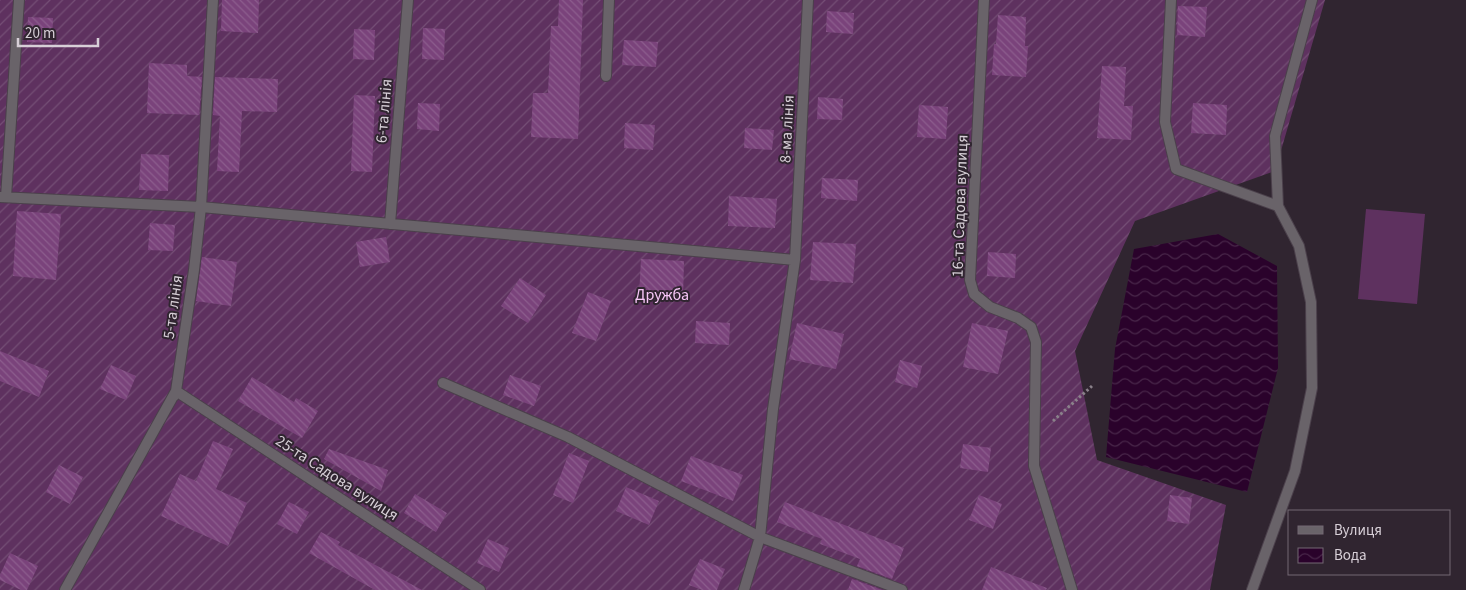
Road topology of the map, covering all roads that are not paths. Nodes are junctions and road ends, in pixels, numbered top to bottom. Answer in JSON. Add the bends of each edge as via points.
{"nodes":[{"id":1,"x":19,"y":0,"type":"edge"},
{"id":2,"x":214,"y":0,"type":"edge"},
{"id":3,"x":408,"y":0,"type":"edge"},
{"id":4,"x":608,"y":0,"type":"edge"},
{"id":5,"x":808,"y":0,"type":"edge"},
{"id":6,"x":984,"y":0,"type":"edge"},
{"id":7,"x":1171,"y":0,"type":"edge"},
{"id":8,"x":1312,"y":0,"type":"edge"},
{"id":9,"x":606,"y":76,"type":"dead end"},
{"id":10,"x":3,"y":197,"type":"edge"},
{"id":11,"x":1278,"y":206,"type":"junction"},
{"id":12,"x":201,"y":207,"type":"junction"},
{"id":13,"x":390,"y":224,"type":"junction"},
{"id":14,"x":795,"y":260,"type":"junction"},
{"id":15,"x":443,"y":383,"type":"dead end"},
{"id":16,"x":176,"y":391,"type":"junction"},
{"id":17,"x":760,"y":537,"type":"junction"},
{"id":18,"x":64,"y":590,"type":"edge"},
{"id":19,"x":480,"y":590,"type":"edge"},
{"id":20,"x":744,"y":590,"type":"edge"},
{"id":21,"x":902,"y":590,"type":"edge"},
{"id":22,"x":1072,"y":590,"type":"edge"},
{"id":23,"x":1252,"y":590,"type":"edge"}],
"edges":[{"from":1,"to":10,"type":"street"},
{"from":2,"to":12,"type":"street","name":"5-та лінія"},
{"from":3,"to":13,"type":"street","name":"6-та лінія"},
{"from":4,"to":9,"type":"street"},
{"from":5,"to":14,"type":"street","name":"8-ма лінія"},
{"from":6,"to":22,"type":"street","name":"16-та Садова вулиця","via":[[970,280],[974,294],[990,307],[1031,327],[1036,342],[1034,466]]},
{"from":7,"to":11,"type":"street","via":[[1165,122],[1176,169]]},
{"from":8,"to":11,"type":"street","via":[[1275,136]]},
{"from":10,"to":12,"type":"street"},
{"from":11,"to":23,"type":"street","via":[[1299,246],[1311,302],[1312,388],[1295,471]]},
{"from":12,"to":13,"type":"street"},
{"from":12,"to":16,"type":"street","name":"5-та лінія"},
{"from":13,"to":14,"type":"street"},
{"from":14,"to":17,"type":"street","name":"8-ма лінія","via":[[773,409]]},
{"from":15,"to":17,"type":"street","via":[[568,437]]},
{"from":16,"to":18,"type":"street"},
{"from":16,"to":19,"type":"street","name":"25-та Садова вулиця"},
{"from":17,"to":20,"type":"street","name":"8-ма лінія"},
{"from":17,"to":21,"type":"street"}]}
